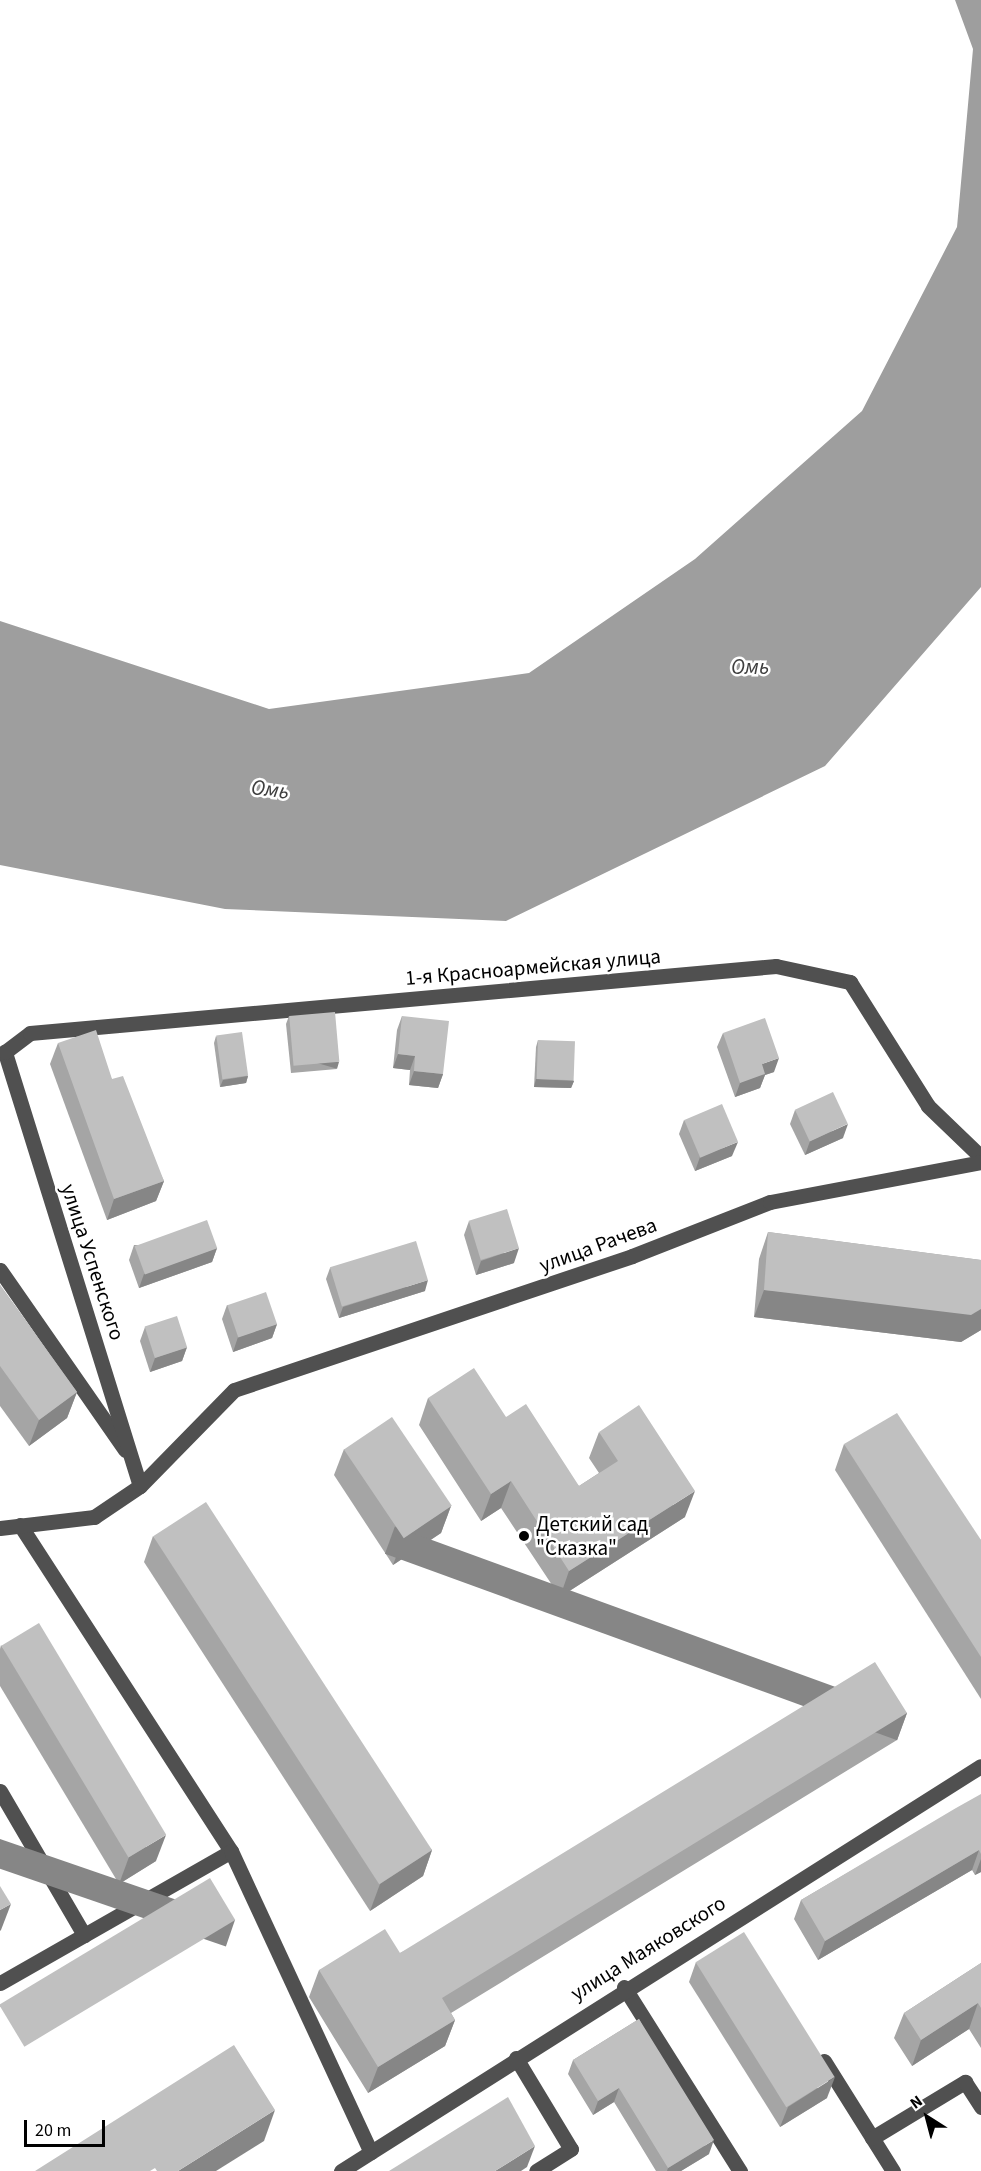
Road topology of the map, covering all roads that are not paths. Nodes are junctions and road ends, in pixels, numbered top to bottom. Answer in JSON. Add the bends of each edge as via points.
{"nodes":[{"id":1,"x":5,"y":1052,"type":"joint"},
{"id":2,"x":981,"y":1156,"type":"edge"},
{"id":3,"x":981,"y":1162,"type":"edge"},
{"id":4,"x":0,"y":1270,"type":"edge"},
{"id":5,"x":133,"y":1462,"type":"junction"},
{"id":6,"x":140,"y":1486,"type":"junction"},
{"id":7,"x":20,"y":1525,"type":"junction"},
{"id":8,"x":0,"y":1528,"type":"edge"},
{"id":9,"x":981,"y":1766,"type":"edge"},
{"id":10,"x":0,"y":1791,"type":"edge"},
{"id":11,"x":231,"y":1851,"type":"junction"},
{"id":12,"x":735,"y":1919,"type":"junction"},
{"id":13,"x":84,"y":1935,"type":"junction"},
{"id":14,"x":747,"y":1939,"type":"edge"},
{"id":15,"x":0,"y":1983,"type":"edge"},
{"id":16,"x":624,"y":1987,"type":"junction"},
{"id":17,"x":816,"y":2048,"type":"edge"},
{"id":18,"x":516,"y":2058,"type":"junction"},
{"id":19,"x":981,"y":2107,"type":"edge"},
{"id":20,"x":872,"y":2138,"type":"junction"},
{"id":21,"x":371,"y":2152,"type":"junction"},
{"id":22,"x":341,"y":2171,"type":"edge"},
{"id":23,"x":536,"y":2171,"type":"edge"},
{"id":24,"x":740,"y":2171,"type":"edge"},
{"id":25,"x":893,"y":2171,"type":"edge"}],
"edges":[{"from":1,"to":2,"type":"street","name":"1-я Красноармейская улица","via":[[30,1033],[776,966],[850,982],[928,1106]]},
{"from":1,"to":5,"type":"street","name":"улица Успенского"},
{"from":3,"to":6,"type":"street","name":"улица Рачева","via":[[770,1202],[632,1256],[234,1390]]},
{"from":4,"to":5,"type":"street"},
{"from":5,"to":6,"type":"street","name":"улица Успенского"},
{"from":6,"to":7,"type":"street","via":[[94,1517]]},
{"from":7,"to":8,"type":"street"},
{"from":7,"to":11,"type":"street"},
{"from":9,"to":12,"type":"street","name":"улица Маяковского"},
{"from":10,"to":13,"type":"street"},
{"from":11,"to":13,"type":"street"},
{"from":11,"to":21,"type":"street"},
{"from":12,"to":14,"type":"street"},
{"from":12,"to":16,"type":"street","name":"улица Маяковского"},
{"from":13,"to":15,"type":"street"},
{"from":16,"to":18,"type":"street","name":"улица Маяковского"},
{"from":16,"to":24,"type":"street"},
{"from":17,"to":20,"type":"street"},
{"from":18,"to":21,"type":"street","name":"улица Маяковского"},
{"from":18,"to":23,"type":"street","via":[[571,2149]]},
{"from":19,"to":20,"type":"street","via":[[965,2082]]},
{"from":20,"to":25,"type":"street"},
{"from":21,"to":22,"type":"street","name":"улица Маяковского"}]}
